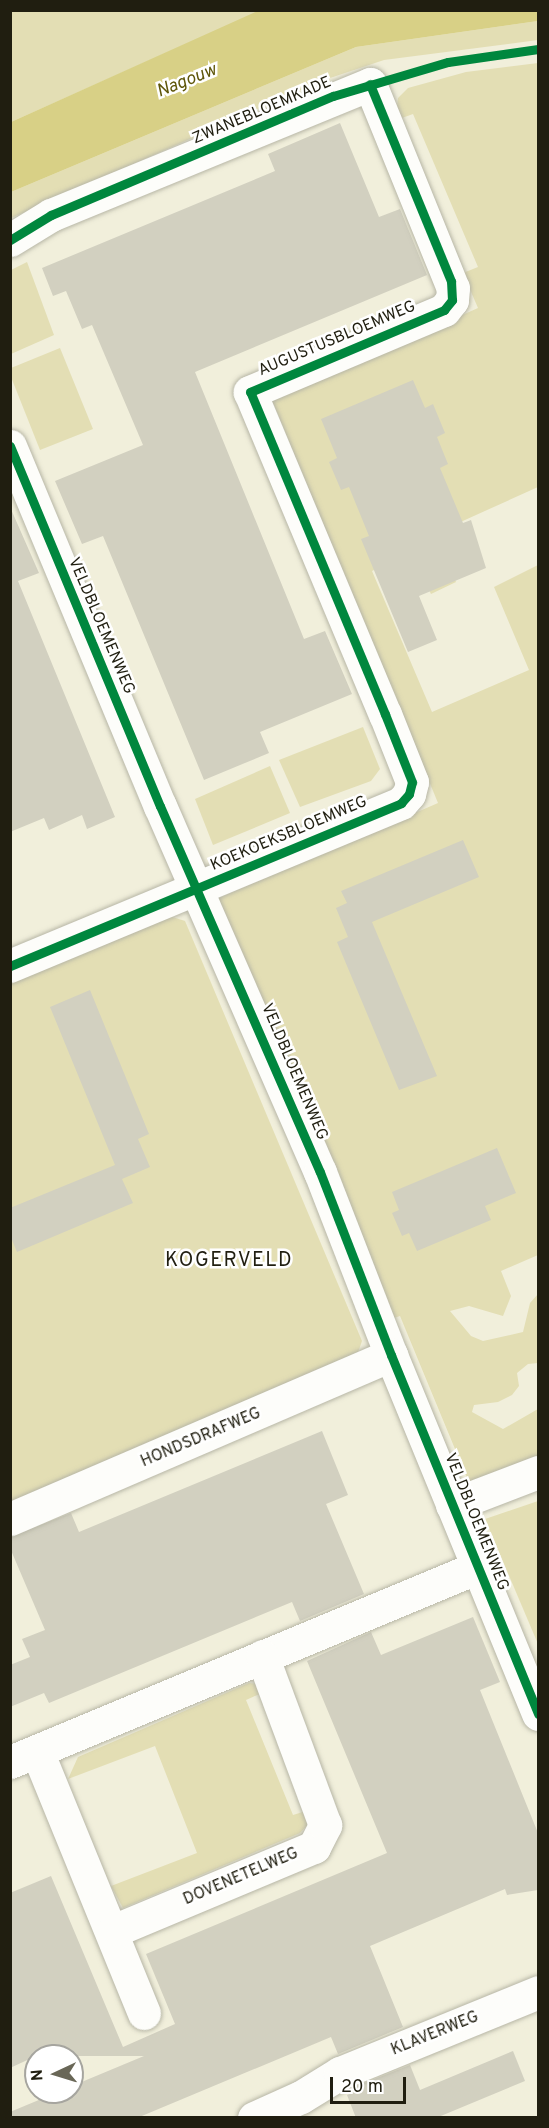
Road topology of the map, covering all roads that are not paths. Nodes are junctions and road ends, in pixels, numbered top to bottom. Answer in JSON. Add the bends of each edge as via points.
{"nodes":[{"id":1,"x":370,"y":84,"type":"joint"},
{"id":2,"x":10,"y":240,"type":"edge"},
{"id":3,"x":10,"y":446,"type":"edge"},
{"id":4,"x":409,"y":794,"type":"joint"},
{"id":5,"x":199,"y":888,"type":"junction"},
{"id":6,"x":10,"y":966,"type":"edge"},
{"id":7,"x":391,"y":1355,"type":"junction"},
{"id":8,"x":538,"y":1472,"type":"edge"},
{"id":9,"x":452,"y":1505,"type":"junction"},
{"id":10,"x":10,"y":1519,"type":"edge"},
{"id":11,"x":478,"y":1567,"type":"junction"},
{"id":12,"x":262,"y":1656,"type":"junction"},
{"id":13,"x":538,"y":1714,"type":"edge"},
{"id":14,"x":24,"y":1757,"type":"edge"},
{"id":15,"x":113,"y":1931,"type":"junction"},
{"id":16,"x":538,"y":1992,"type":"edge"},
{"id":17,"x":144,"y":2013,"type":"dead end"},
{"id":18,"x":305,"y":2107,"type":"edge"},
{"id":19,"x":254,"y":2118,"type":"edge"}],
"edges":[{"from":1,"to":2,"type":"street","name":"ZWANEBLOEMKADE","via":[[51,215]]},
{"from":1,"to":4,"type":"street","name":"AUGUSTUSBLOEMWEG","via":[[451,280],[452,300],[444,310],[250,392],[389,723],[412,782]]},
{"from":3,"to":5,"type":"street","name":"VELDBLOEMENWEG","via":[[160,806]]},
{"from":4,"to":5,"type":"street","name":"KOEKOEKSBLOEMWEG","via":[[402,803]]},
{"from":5,"to":6,"type":"street","name":"KOEKOEKSBLOEMWEG"},
{"from":5,"to":7,"type":"street","name":"VELDBLOEMENWEG","via":[[320,1172]]},
{"from":7,"to":9,"type":"street","name":"VELDBLOEMENWEG"},
{"from":7,"to":10,"type":"street","name":"HONDSDRAFWEG"},
{"from":8,"to":9,"type":"street","name":"VELDBLOEMENWEG"},
{"from":9,"to":11,"type":"street","name":"VELDBLOEMENWEG"},
{"from":11,"to":12,"type":"street"},
{"from":11,"to":13,"type":"street","name":"VELDBLOEMENWEG"},
{"from":12,"to":14,"type":"street"},
{"from":12,"to":15,"type":"street","name":"DOVENETELWEG","via":[[325,1825],[314,1847]]},
{"from":14,"to":15,"type":"street"},
{"from":15,"to":17,"type":"street"},
{"from":16,"to":18,"type":"street","name":"KLAVERWEG","via":[[340,2073]]},
{"from":18,"to":19,"type":"street","name":"KLAVERWEG"}]}
